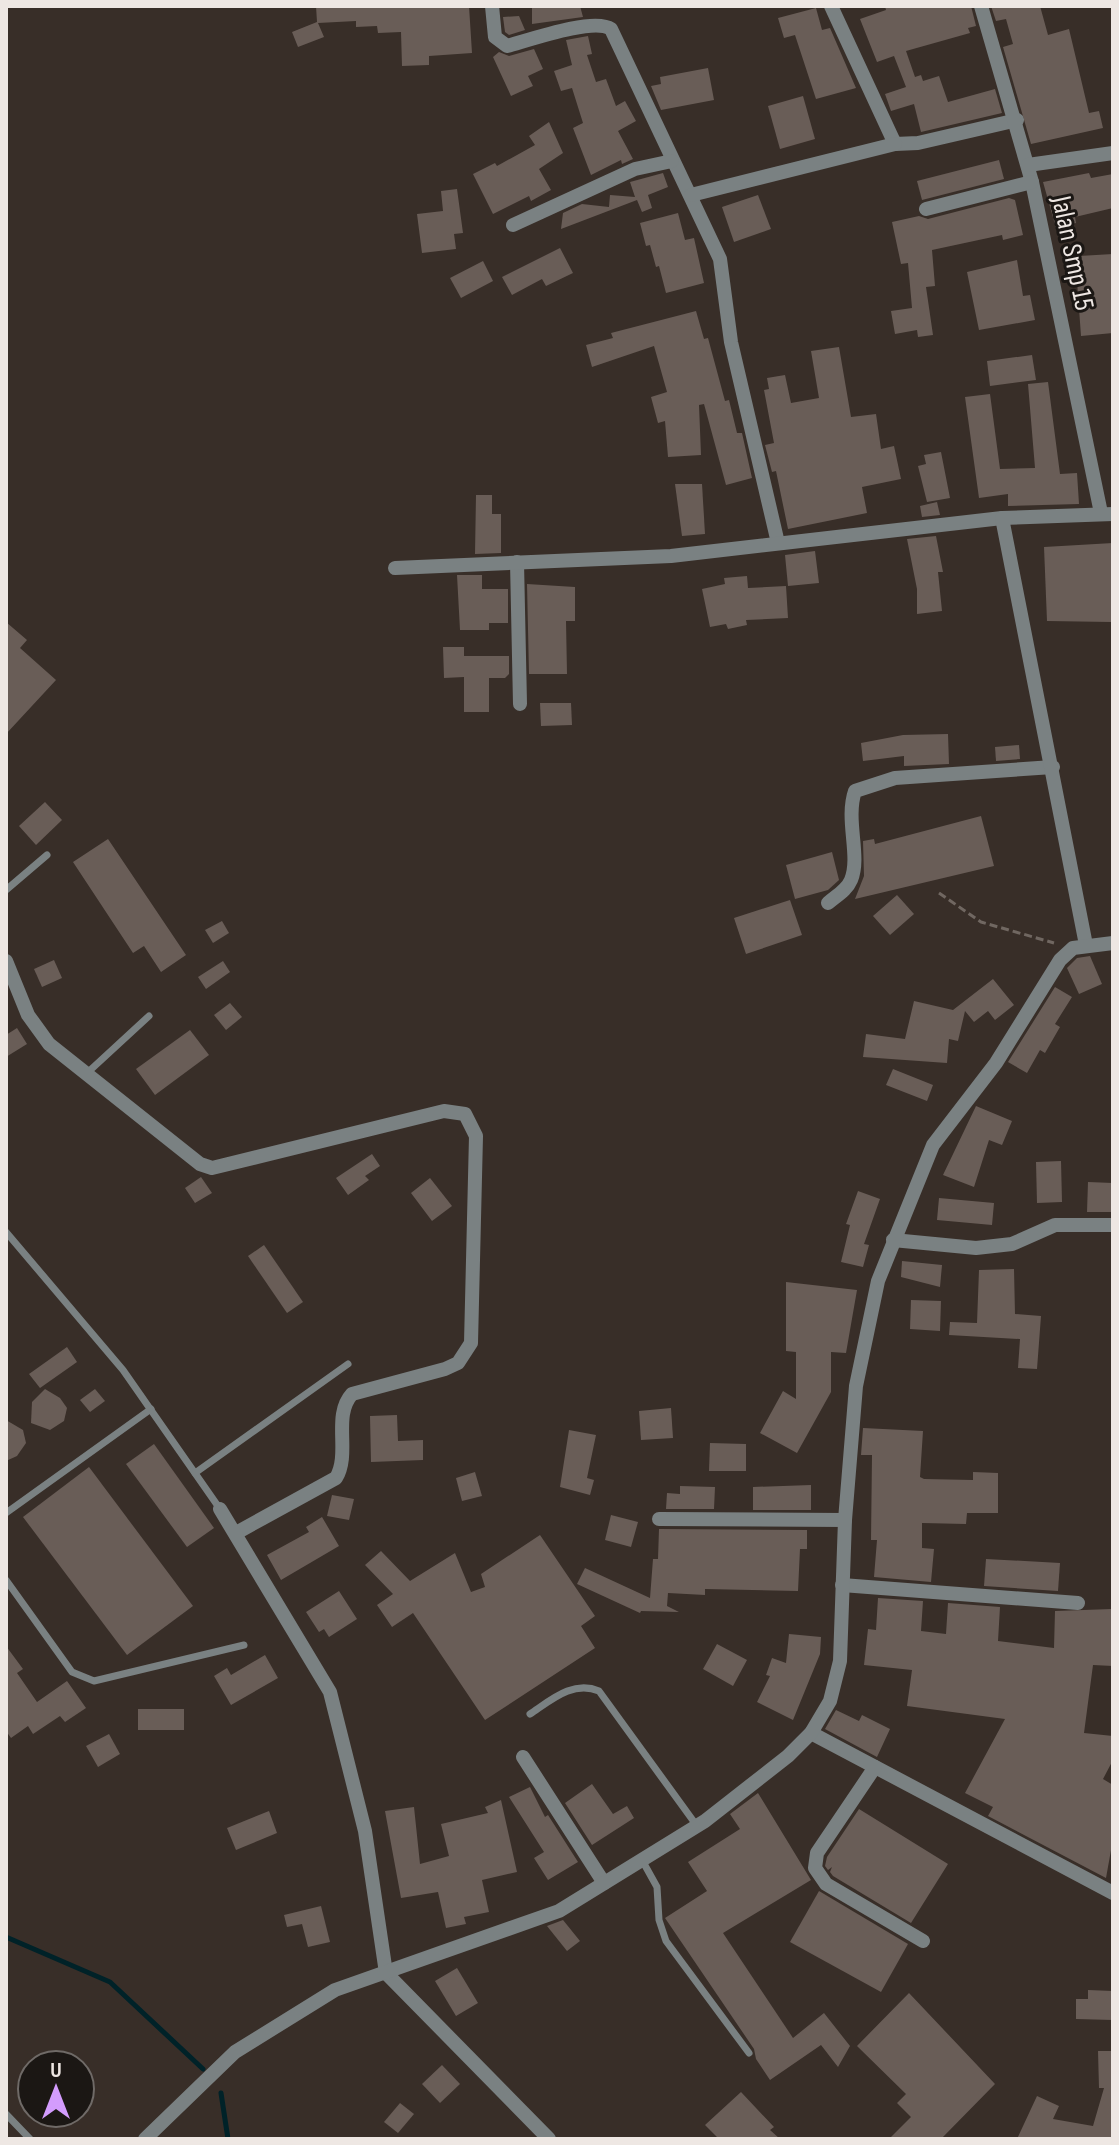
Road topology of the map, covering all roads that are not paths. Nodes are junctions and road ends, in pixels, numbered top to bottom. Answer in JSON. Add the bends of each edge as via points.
{"nodes":[{"id":1,"x":492,"y":6,"type":"edge"},
{"id":2,"x":831,"y":6,"type":"edge"},
{"id":3,"x":981,"y":6,"type":"edge"},
{"id":4,"x":1017,"y":120,"type":"junction"},
{"id":5,"x":895,"y":144,"type":"junction"},
{"id":6,"x":1113,"y":153,"type":"edge"},
{"id":7,"x":672,"y":161,"type":"junction"},
{"id":8,"x":1028,"y":165,"type":"junction"},
{"id":9,"x":1032,"y":182,"type":"junction"},
{"id":10,"x":691,"y":195,"type":"junction"},
{"id":11,"x":926,"y":209,"type":"dead end"},
{"id":12,"x":513,"y":225,"type":"dead end"},
{"id":13,"x":1107,"y":514,"type":"edge"},
{"id":14,"x":1002,"y":518,"type":"junction"},
{"id":15,"x":778,"y":543,"type":"junction"},
{"id":16,"x":517,"y":562,"type":"junction"},
{"id":17,"x":395,"y":568,"type":"dead end"},
{"id":18,"x":520,"y":704,"type":"dead end"},
{"id":19,"x":1053,"y":767,"type":"junction"},
{"id":20,"x":47,"y":855,"type":"dead end"},
{"id":21,"x":6,"y":890,"type":"edge"},
{"id":22,"x":828,"y":903,"type":"dead end"},
{"id":23,"x":1113,"y":943,"type":"edge"},
{"id":24,"x":1080,"y":946,"type":"junction"},
{"id":25,"x":6,"y":961,"type":"edge"},
{"id":26,"x":149,"y":1016,"type":"dead end"},
{"id":27,"x":86,"y":1074,"type":"junction"},
{"id":28,"x":1113,"y":1225,"type":"edge"},
{"id":29,"x":6,"y":1232,"type":"edge"},
{"id":30,"x":893,"y":1240,"type":"junction"},
{"id":31,"x":14,"y":1242,"type":"junction"},
{"id":32,"x":6,"y":1248,"type":"edge"},
{"id":33,"x":348,"y":1364,"type":"dead end"},
{"id":34,"x":151,"y":1409,"type":"junction"},
{"id":35,"x":195,"y":1473,"type":"junction"},
{"id":36,"x":220,"y":1509,"type":"joint"},
{"id":37,"x":6,"y":1513,"type":"edge"},
{"id":38,"x":659,"y":1519,"type":"dead end"},
{"id":39,"x":845,"y":1520,"type":"junction"},
{"id":40,"x":236,"y":1533,"type":"junction"},
{"id":41,"x":6,"y":1580,"type":"edge"},
{"id":42,"x":842,"y":1585,"type":"junction"},
{"id":43,"x":1078,"y":1603,"type":"dead end"},
{"id":44,"x":244,"y":1645,"type":"dead end"},
{"id":45,"x":530,"y":1714,"type":"dead end"},
{"id":46,"x":811,"y":1733,"type":"junction"},
{"id":47,"x":523,"y":1757,"type":"dead end"},
{"id":48,"x":875,"y":1767,"type":"junction"},
{"id":49,"x":697,"y":1826,"type":"junction"},
{"id":50,"x":642,"y":1860,"type":"junction"},
{"id":51,"x":604,"y":1883,"type":"junction"},
{"id":52,"x":1113,"y":1893,"type":"edge"},
{"id":53,"x":923,"y":1941,"type":"dead end"},
{"id":54,"x":386,"y":1973,"type":"junction"},
{"id":55,"x":749,"y":2053,"type":"dead end"},
{"id":56,"x":6,"y":2114,"type":"edge"},
{"id":57,"x":30,"y":2139,"type":"edge"},
{"id":58,"x":145,"y":2139,"type":"edge"},
{"id":59,"x":549,"y":2139,"type":"edge"}],
"edges":[{"from":1,"to":7,"type":"street","via":[[495,37],[507,46],[581,27],[601,24],[611,29]]},
{"from":2,"to":5,"type":"street"},
{"from":3,"to":4,"type":"street","name":"Jalan Smp 15"},
{"from":4,"to":5,"type":"street"},
{"from":4,"to":8,"type":"street","name":"Jalan Smp 15"},
{"from":5,"to":10,"type":"street"},
{"from":6,"to":8,"type":"street"},
{"from":7,"to":10,"type":"street"},
{"from":7,"to":12,"type":"street","via":[[635,169]]},
{"from":8,"to":9,"type":"street","name":"Jalan Smp 15"},
{"from":9,"to":11,"type":"street"},
{"from":9,"to":13,"type":"street","name":"Jalan Smp 15"},
{"from":10,"to":15,"type":"street","via":[[720,259],[731,342]]},
{"from":13,"to":14,"type":"street"},
{"from":14,"to":15,"type":"street"},
{"from":14,"to":19,"type":"street"},
{"from":15,"to":16,"type":"street","via":[[671,556]]},
{"from":16,"to":17,"type":"street"},
{"from":16,"to":18,"type":"street"},
{"from":19,"to":22,"type":"street","via":[[895,778],[855,791],[849,814],[853,876]]},
{"from":19,"to":24,"type":"street"},
{"from":20,"to":21,"type":"lane"},
{"from":23,"to":24,"type":"street"},
{"from":24,"to":30,"type":"street","via":[[1060,960],[996,1063],[943,1129]]},
{"from":25,"to":27,"type":"street","via":[[28,1015],[49,1044]]},
{"from":26,"to":27,"type":"lane"},
{"from":27,"to":40,"type":"street","via":[[212,1168],[444,1111],[465,1114],[476,1136],[473,1308],[466,1355],[445,1369],[352,1394],[343,1410],[344,1451],[336,1478]]},
{"from":28,"to":30,"type":"street","via":[[1055,1225],[1012,1244],[976,1248]]},
{"from":29,"to":31,"type":"lane"},
{"from":30,"to":39,"type":"street","via":[[878,1281],[856,1386]]},
{"from":31,"to":32,"type":"lane"},
{"from":31,"to":34,"type":"lane"},
{"from":33,"to":35,"type":"lane"},
{"from":34,"to":35,"type":"lane"},
{"from":34,"to":37,"type":"lane"},
{"from":35,"to":36,"type":"lane"},
{"from":36,"to":40,"type":"street"},
{"from":38,"to":39,"type":"street"},
{"from":39,"to":42,"type":"street"},
{"from":40,"to":54,"type":"street","via":[[330,1692],[365,1831]]},
{"from":41,"to":44,"type":"lane","via":[[72,1672],[83,1678],[112,1678]]},
{"from":42,"to":43,"type":"street"},
{"from":42,"to":46,"type":"street","via":[[840,1661],[830,1701]]},
{"from":45,"to":49,"type":"lane","via":[[581,1686],[599,1691]]},
{"from":46,"to":48,"type":"street"},
{"from":46,"to":49,"type":"street"},
{"from":47,"to":51,"type":"street"},
{"from":48,"to":52,"type":"street"},
{"from":48,"to":53,"type":"street","via":[[817,1853],[815,1868],[826,1884]]},
{"from":49,"to":50,"type":"street"},
{"from":50,"to":51,"type":"street"},
{"from":50,"to":55,"type":"lane","via":[[657,1887],[666,1941]]},
{"from":51,"to":54,"type":"street","via":[[559,1911]]},
{"from":54,"to":58,"type":"street","via":[[335,1990],[235,2052]]},
{"from":54,"to":59,"type":"street"},
{"from":56,"to":57,"type":"lane"}]}
